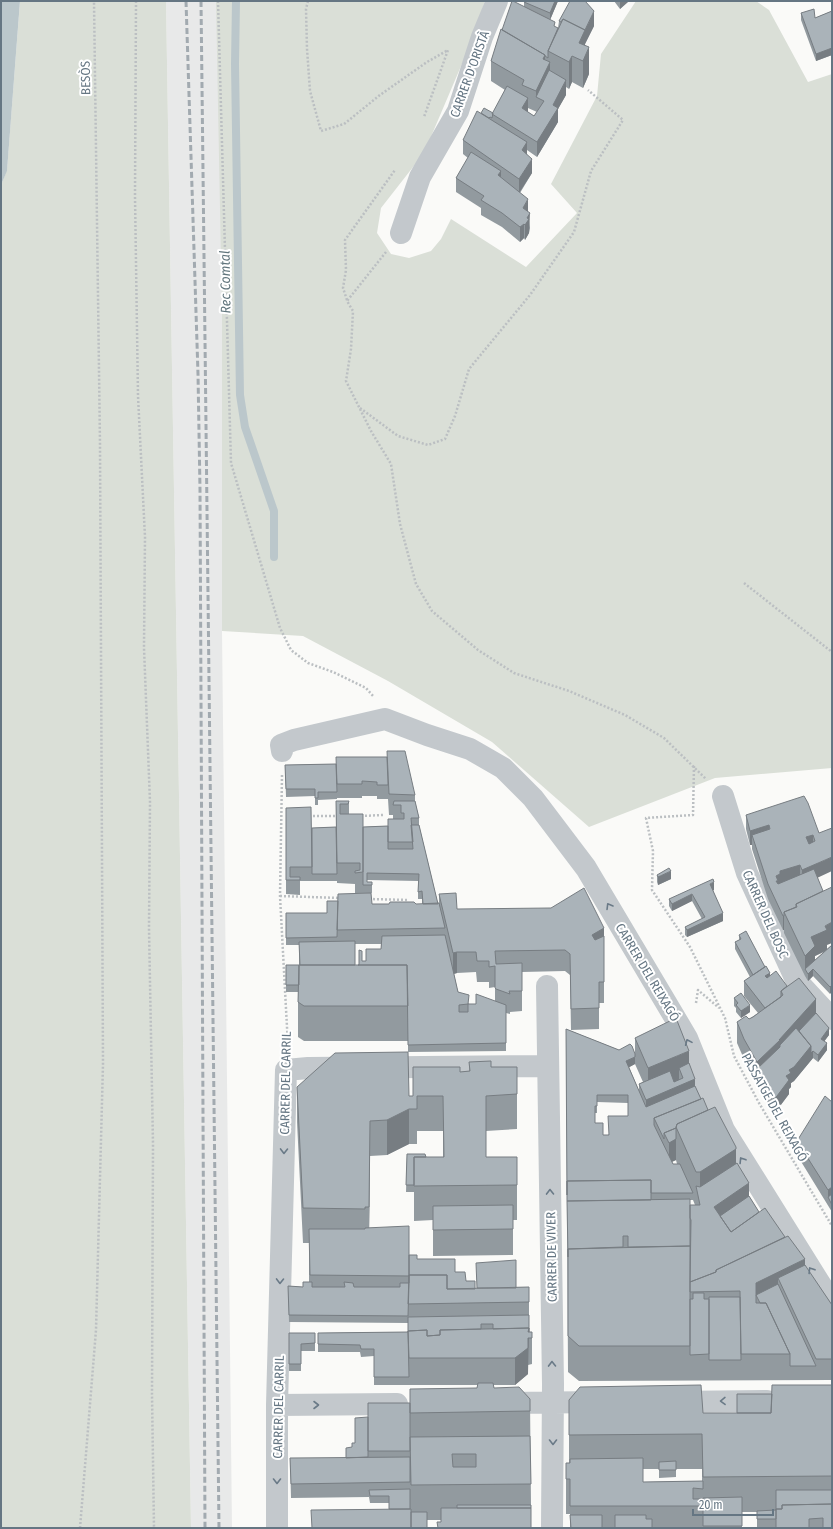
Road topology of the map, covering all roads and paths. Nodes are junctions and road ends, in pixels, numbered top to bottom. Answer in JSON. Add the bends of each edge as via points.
{"nodes":[{"id":1,"x":94,"y":1,"type":"edge"},
{"id":2,"x":136,"y":1,"type":"edge"},
{"id":3,"x":218,"y":1,"type":"edge"},
{"id":4,"x":308,"y":1,"type":"edge"},
{"id":5,"x":497,"y":1,"type":"edge"},
{"id":6,"x":588,"y":90,"type":"dead end"},
{"id":7,"x":423,"y":121,"type":"dead end"},
{"id":8,"x":399,"y":164,"type":"dead end"},
{"id":9,"x":401,"y":233,"type":"joint"},
{"id":10,"x":347,"y":301,"type":"junction"},
{"id":11,"x":358,"y":406,"type":"junction"},
{"id":12,"x":744,"y":583,"type":"dead end"},
{"id":13,"x":832,"y":652,"type":"edge"},
{"id":14,"x":376,"y":698,"type":"dead end"},
{"id":15,"x":282,"y":751,"type":"joint"},
{"id":16,"x":694,"y":765,"type":"junction"},
{"id":17,"x":723,"y":796,"type":"joint"},
{"id":18,"x":383,"y":815,"type":"dead end"},
{"id":19,"x":305,"y":816,"type":"edge"},
{"id":20,"x":344,"y":816,"type":"edge"},
{"id":21,"x":359,"y":816,"type":"edge"},
{"id":22,"x":281,"y":817,"type":"junction"},
{"id":23,"x":289,"y":817,"type":"edge"},
{"id":24,"x":280,"y":896,"type":"junction"},
{"id":25,"x":341,"y":898,"type":"edge"},
{"id":26,"x":363,"y":898,"type":"edge"},
{"id":27,"x":409,"y":900,"type":"edge"},
{"id":28,"x":547,"y":986,"type":"dead end"},
{"id":29,"x":695,"y":1005,"type":"dead end"},
{"id":30,"x":721,"y":1009,"type":"junction"},
{"id":31,"x":832,"y":1019,"type":"edge"},
{"id":32,"x":548,"y":1066,"type":"junction"},
{"id":33,"x":286,"y":1070,"type":"junction"},
{"id":34,"x":832,"y":1226,"type":"edge"},
{"id":35,"x":832,"y":1303,"type":"edge"},
{"id":36,"x":785,"y":1401,"type":"edge"},
{"id":37,"x":553,"y":1402,"type":"junction"},
{"id":38,"x":620,"y":1402,"type":"edge"},
{"id":39,"x":652,"y":1402,"type":"edge"},
{"id":40,"x":481,"y":1403,"type":"edge"},
{"id":41,"x":419,"y":1404,"type":"edge"},
{"id":42,"x":277,"y":1405,"type":"junction"},
{"id":43,"x":80,"y":1528,"type":"edge"},
{"id":44,"x":154,"y":1528,"type":"edge"},
{"id":45,"x":277,"y":1528,"type":"edge"},
{"id":46,"x":552,"y":1528,"type":"edge"}],
"edges":[{"from":1,"to":43,"type":"path","name":"BESÒS","via":[[101,476],[103,1064],[96,1330]]},
{"from":2,"to":44,"type":"path","via":[[138,396],[145,537],[144,648],[150,802]]},
{"from":3,"to":14,"type":"path","via":[[231,462],[280,628],[292,650],[308,663],[366,688]]},
{"from":4,"to":7,"type":"path","via":[[306,9],[310,91],[321,131],[344,124],[380,95],[448,50]]},
{"from":5,"to":9,"type":"street","name":"CARRER D'ORISTÀ","via":[[482,37],[458,112],[420,177]]},
{"from":6,"to":11,"type":"path","via":[[623,120],[591,171],[574,232],[530,295],[468,369],[455,416],[445,439],[428,445],[398,436]]},
{"from":8,"to":10,"type":"path","via":[[345,240],[346,270],[343,288]]},
{"from":9,"to":10,"type":"path"},
{"from":10,"to":11,"type":"path","via":[[353,311],[346,381]]},
{"from":11,"to":16,"type":"path","via":[[391,464],[400,524],[416,584],[432,611],[478,650],[514,673],[569,691],[625,715],[664,738]]},
{"from":12,"to":13,"type":"path"},
{"from":15,"to":22,"type":"path","name":"CARRER DEL CARRIL"},
{"from":35,"to":15,"type":"street","name":"CARRER DEL REIXAGÓ","one_way":true,"via":[[724,1130],[687,1038],[582,862],[533,798],[503,768],[470,749],[385,719],[294,740],[281,746]]},
{"from":16,"to":17,"type":"path"},
{"from":16,"to":30,"type":"path","name":"PASSATGE DEL REIXAGÓ","via":[[693,815],[646,818],[653,851],[652,890],[690,947]]},
{"from":17,"to":31,"type":"street","name":"CARRER DEL BOSC","via":[[747,873],[796,980]]},
{"from":18,"to":21,"type":"path"},
{"from":19,"to":20,"type":"path"},
{"from":22,"to":23,"type":"path"},
{"from":22,"to":24,"type":"path","name":"CARRER DEL CARRIL"},
{"from":24,"to":25,"type":"path"},
{"from":24,"to":33,"type":"path","name":"CARRER DEL CARRIL","via":[[288,1051]]},
{"from":26,"to":27,"type":"path"},
{"from":28,"to":32,"type":"street","name":"CARRER DE VIVER"},
{"from":29,"to":30,"type":"path","via":[[698,990]]},
{"from":30,"to":34,"type":"path","name":"PASSATGE DEL REIXAGÓ","via":[[726,1018],[734,1056]]},
{"from":32,"to":33,"type":"street"},
{"from":37,"to":32,"type":"street","name":"CARRER DE VIVER","one_way":true},
{"from":33,"to":42,"type":"street","name":"CARRER DEL CARRIL","one_way":true},
{"from":36,"to":39,"type":"street","one_way":true},
{"from":37,"to":38,"type":"street"},
{"from":37,"to":40,"type":"street"},
{"from":37,"to":46,"type":"street","name":"CARRER DE VIVER","one_way":true},
{"from":42,"to":41,"type":"street","one_way":true},
{"from":42,"to":45,"type":"street","name":"CARRER DEL CARRIL","one_way":true}]}
